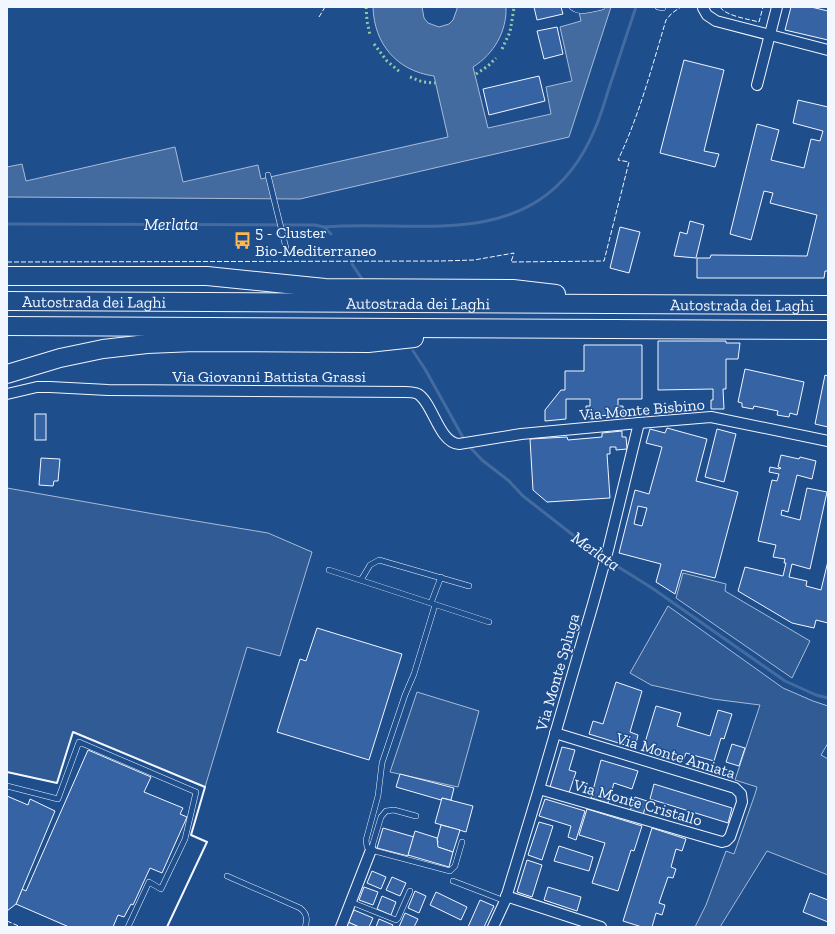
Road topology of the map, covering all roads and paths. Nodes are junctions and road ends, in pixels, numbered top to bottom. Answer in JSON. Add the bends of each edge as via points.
{"nodes":[{"id":1,"x":572,"y":7,"type":"edge"},
{"id":2,"x":602,"y":7,"type":"edge"},
{"id":3,"x":703,"y":7,"type":"edge"},
{"id":4,"x":777,"y":7,"type":"edge"},
{"id":5,"x":770,"y":35,"type":"junction"},
{"id":6,"x":825,"y":49,"type":"edge"},
{"id":7,"x":757,"y":85,"type":"dead end"},
{"id":8,"x":268,"y":175,"type":"dead end"},
{"id":9,"x":286,"y":248,"type":"dead end"},
{"id":10,"x":7,"y":276,"type":"edge"},
{"id":11,"x":7,"y":301,"type":"edge"},
{"id":12,"x":636,"y":304,"type":"junction"},
{"id":13,"x":828,"y":305,"type":"edge"},
{"id":14,"x":7,"y":326,"type":"edge"},
{"id":15,"x":514,"y":329,"type":"junction"},
{"id":16,"x":828,"y":330,"type":"edge"},
{"id":17,"x":7,"y":374,"type":"edge"},
{"id":18,"x":7,"y":394,"type":"edge"},
{"id":19,"x":639,"y":423,"type":"junction"},
{"id":20,"x":504,"y":437,"type":"joint"},
{"id":21,"x":828,"y":441,"type":"edge"},
{"id":22,"x":329,"y":570,"type":"dead end"},
{"id":23,"x":441,"y":577,"type":"junction"},
{"id":24,"x":361,"y":580,"type":"junction"},
{"id":25,"x":469,"y":586,"type":"dead end"},
{"id":26,"x":433,"y":604,"type":"junction"},
{"id":27,"x":489,"y":622,"type":"dead end"},
{"id":28,"x":555,"y":733,"type":"junction"},
{"id":29,"x":7,"y":786,"type":"edge"},
{"id":30,"x":539,"y":789,"type":"junction"},
{"id":31,"x":416,"y":816,"type":"dead end"},
{"id":32,"x":729,"y":839,"type":"joint"},
{"id":33,"x":462,"y":842,"type":"dead end"},
{"id":34,"x":371,"y":850,"type":"junction"},
{"id":35,"x":226,"y":876,"type":"dead end"},
{"id":36,"x":453,"y":881,"type":"dead end"},
{"id":37,"x":410,"y":891,"type":"dead end"},
{"id":38,"x":505,"y":898,"type":"junction"},
{"id":39,"x":351,"y":902,"type":"junction"},
{"id":40,"x":128,"y":927,"type":"edge"},
{"id":41,"x":304,"y":927,"type":"edge"},
{"id":42,"x":340,"y":927,"type":"edge"},
{"id":43,"x":493,"y":927,"type":"edge"},
{"id":44,"x":601,"y":927,"type":"edge"}],
"edges":[{"from":1,"to":2,"type":"lane","via":[[580,11]]},
{"from":3,"to":5,"type":"street","via":[[707,15],[716,21]]},
{"from":4,"to":5,"type":"street"},
{"from":5,"to":6,"type":"street"},
{"from":5,"to":7,"type":"street"},
{"from":8,"to":9,"type":"lane"},
{"from":10,"to":12,"type":"highway","via":[[207,276],[324,288],[513,289]]},
{"from":11,"to":12,"type":"highway","name":"Autostrada dei Laghi"},
{"from":12,"to":13,"type":"highway","name":"Autostrada dei Laghi"},
{"from":14,"to":15,"type":"highway","name":"Autostrada dei Laghi"},
{"from":15,"to":16,"type":"highway","name":"Autostrada dei Laghi"},
{"from":15,"to":17,"type":"highway","via":[[368,343],[140,344],[60,358]]},
{"from":18,"to":20,"type":"street","name":"Via Giovanni Battista Grassi","via":[[37,387],[108,390],[412,392],[422,398],[449,440],[455,444]]},
{"from":19,"to":20,"type":"street","name":"Via Monte Bisbino"},
{"from":19,"to":21,"type":"street","name":"Via Monte Bisbino","via":[[711,418]]},
{"from":19,"to":28,"type":"street","name":"Via Monte Spluga","via":[[608,550]]},
{"from":22,"to":24,"type":"lane"},
{"from":23,"to":24,"type":"lane","via":[[379,560],[370,565]]},
{"from":23,"to":25,"type":"lane"},
{"from":23,"to":26,"type":"lane"},
{"from":24,"to":26,"type":"lane"},
{"from":26,"to":27,"type":"lane"},
{"from":26,"to":34,"type":"lane","via":[[414,674],[382,763],[378,796],[366,840],[367,847]]},
{"from":28,"to":30,"type":"street","name":"Via Monte Spluga"},
{"from":28,"to":32,"type":"street","name":"Via Monte Amiata","via":[[735,788],[741,794],[742,802]]},
{"from":29,"to":40,"type":"lane","via":[[58,799],[79,742],[196,792],[185,839],[161,889],[149,882]]},
{"from":30,"to":32,"type":"street","name":"Via Monte Cristallo","via":[[718,841]]},
{"from":30,"to":38,"type":"street","name":"Via Monte Spluga"},
{"from":31,"to":34,"type":"lane","via":[[394,810],[386,811],[381,817]]},
{"from":33,"to":34,"type":"lane","via":[[455,866],[450,871]]},
{"from":34,"to":39,"type":"street"},
{"from":35,"to":41,"type":"lane","via":[[300,908],[306,914]]},
{"from":36,"to":38,"type":"lane"},
{"from":37,"to":39,"type":"lane","via":[[396,920]]},
{"from":38,"to":43,"type":"street","name":"Via Monte Spluga"},
{"from":38,"to":44,"type":"street"},
{"from":39,"to":42,"type":"street"}]}
